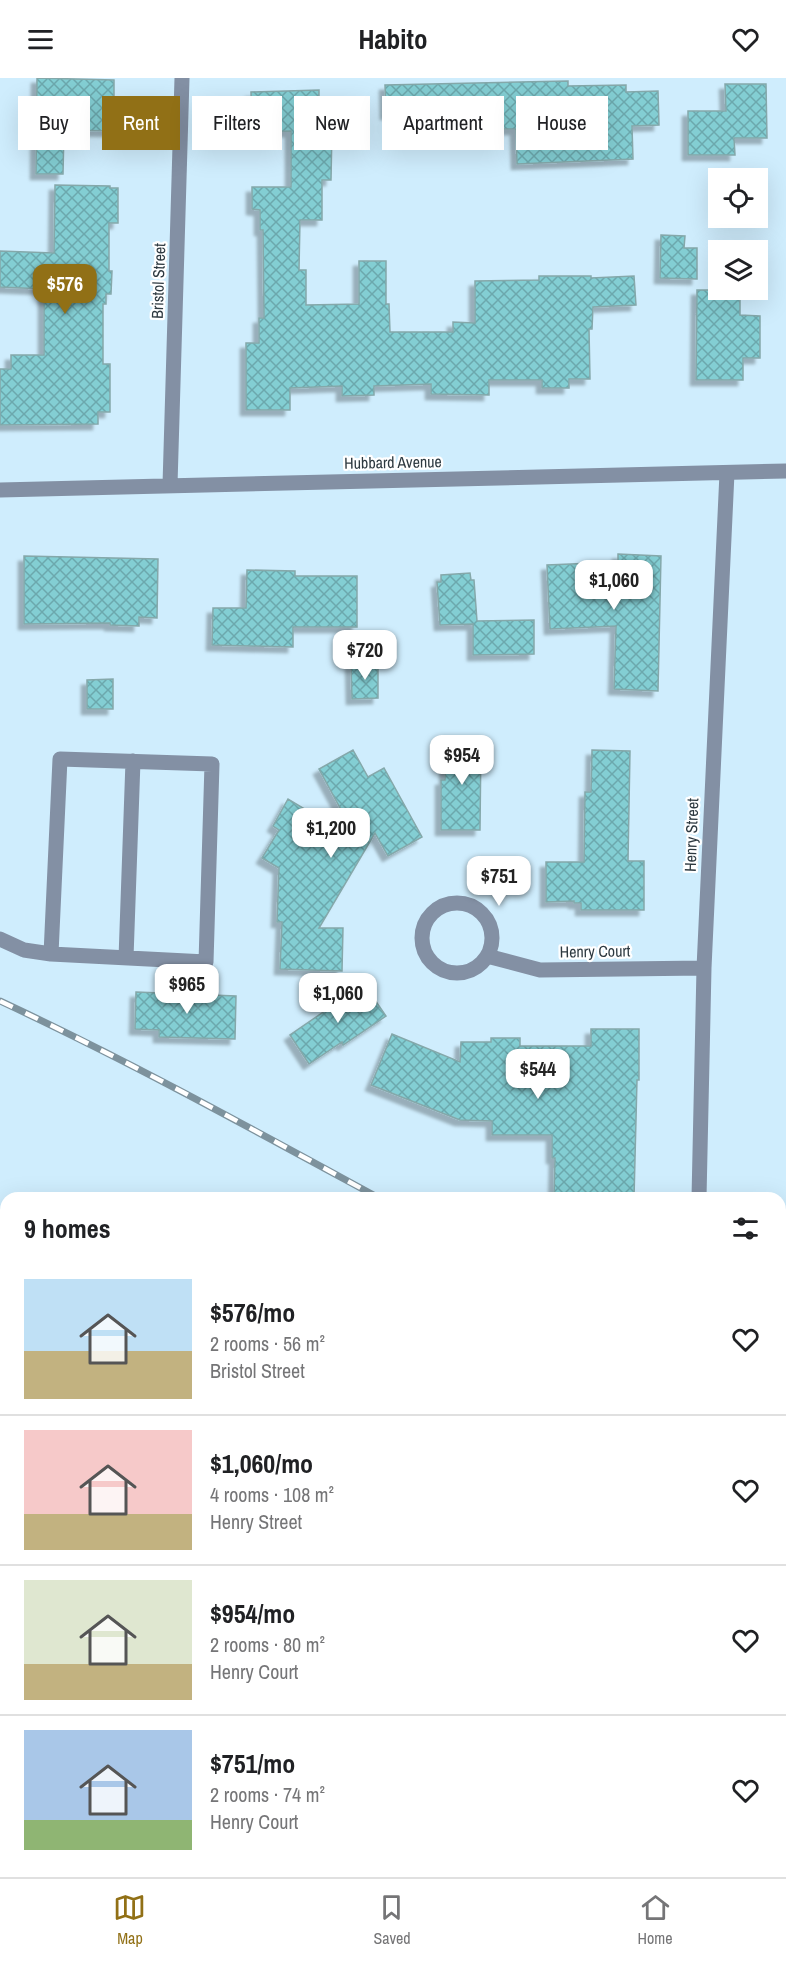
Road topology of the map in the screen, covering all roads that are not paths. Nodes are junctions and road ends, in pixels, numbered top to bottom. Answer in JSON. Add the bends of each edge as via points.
{"nodes":[{"id":1,"x":182,"y":78,"type":"edge"},
{"id":2,"x":786,"y":471,"type":"edge"},
{"id":3,"x":727,"y":473,"type":"junction"},
{"id":4,"x":171,"y":485,"type":"junction"},
{"id":5,"x":0,"y":490,"type":"edge"},
{"id":6,"x":133,"y":761,"type":"junction"},
{"id":7,"x":0,"y":939,"type":"edge"},
{"id":8,"x":51,"y":954,"type":"junction"},
{"id":9,"x":488,"y":956,"type":"junction"},
{"id":10,"x":126,"y":958,"type":"junction"},
{"id":11,"x":704,"y":968,"type":"junction"},
{"id":12,"x":699,"y":1192,"type":"edge"}],
"edges":[{"from":1,"to":4,"type":"street","name":"Bristol Street"},
{"from":2,"to":3,"type":"street","name":"Hubbard Avenue"},
{"from":3,"to":4,"type":"street","name":"Hubbard Avenue"},
{"from":3,"to":11,"type":"street","name":"Henry Street"},
{"from":4,"to":5,"type":"street","name":"Hubbard Avenue"},
{"from":6,"to":8,"type":"street","via":[[60,759]]},
{"from":6,"to":10,"type":"street"},
{"from":6,"to":10,"type":"street","via":[[212,764],[206,962]]},
{"from":7,"to":8,"type":"street","via":[[24,950]]},
{"from":8,"to":10,"type":"street"},
{"from":9,"to":9,"type":"street","via":[[492,929],[476,907],[463,902],[449,903],[436,908],[426,919],[421,932],[422,946],[438,968],[451,973],[465,972],[478,967]]},
{"from":9,"to":11,"type":"street","name":"Henry Court","via":[[540,970]]},
{"from":11,"to":12,"type":"street","name":"Henry Street"}]}
